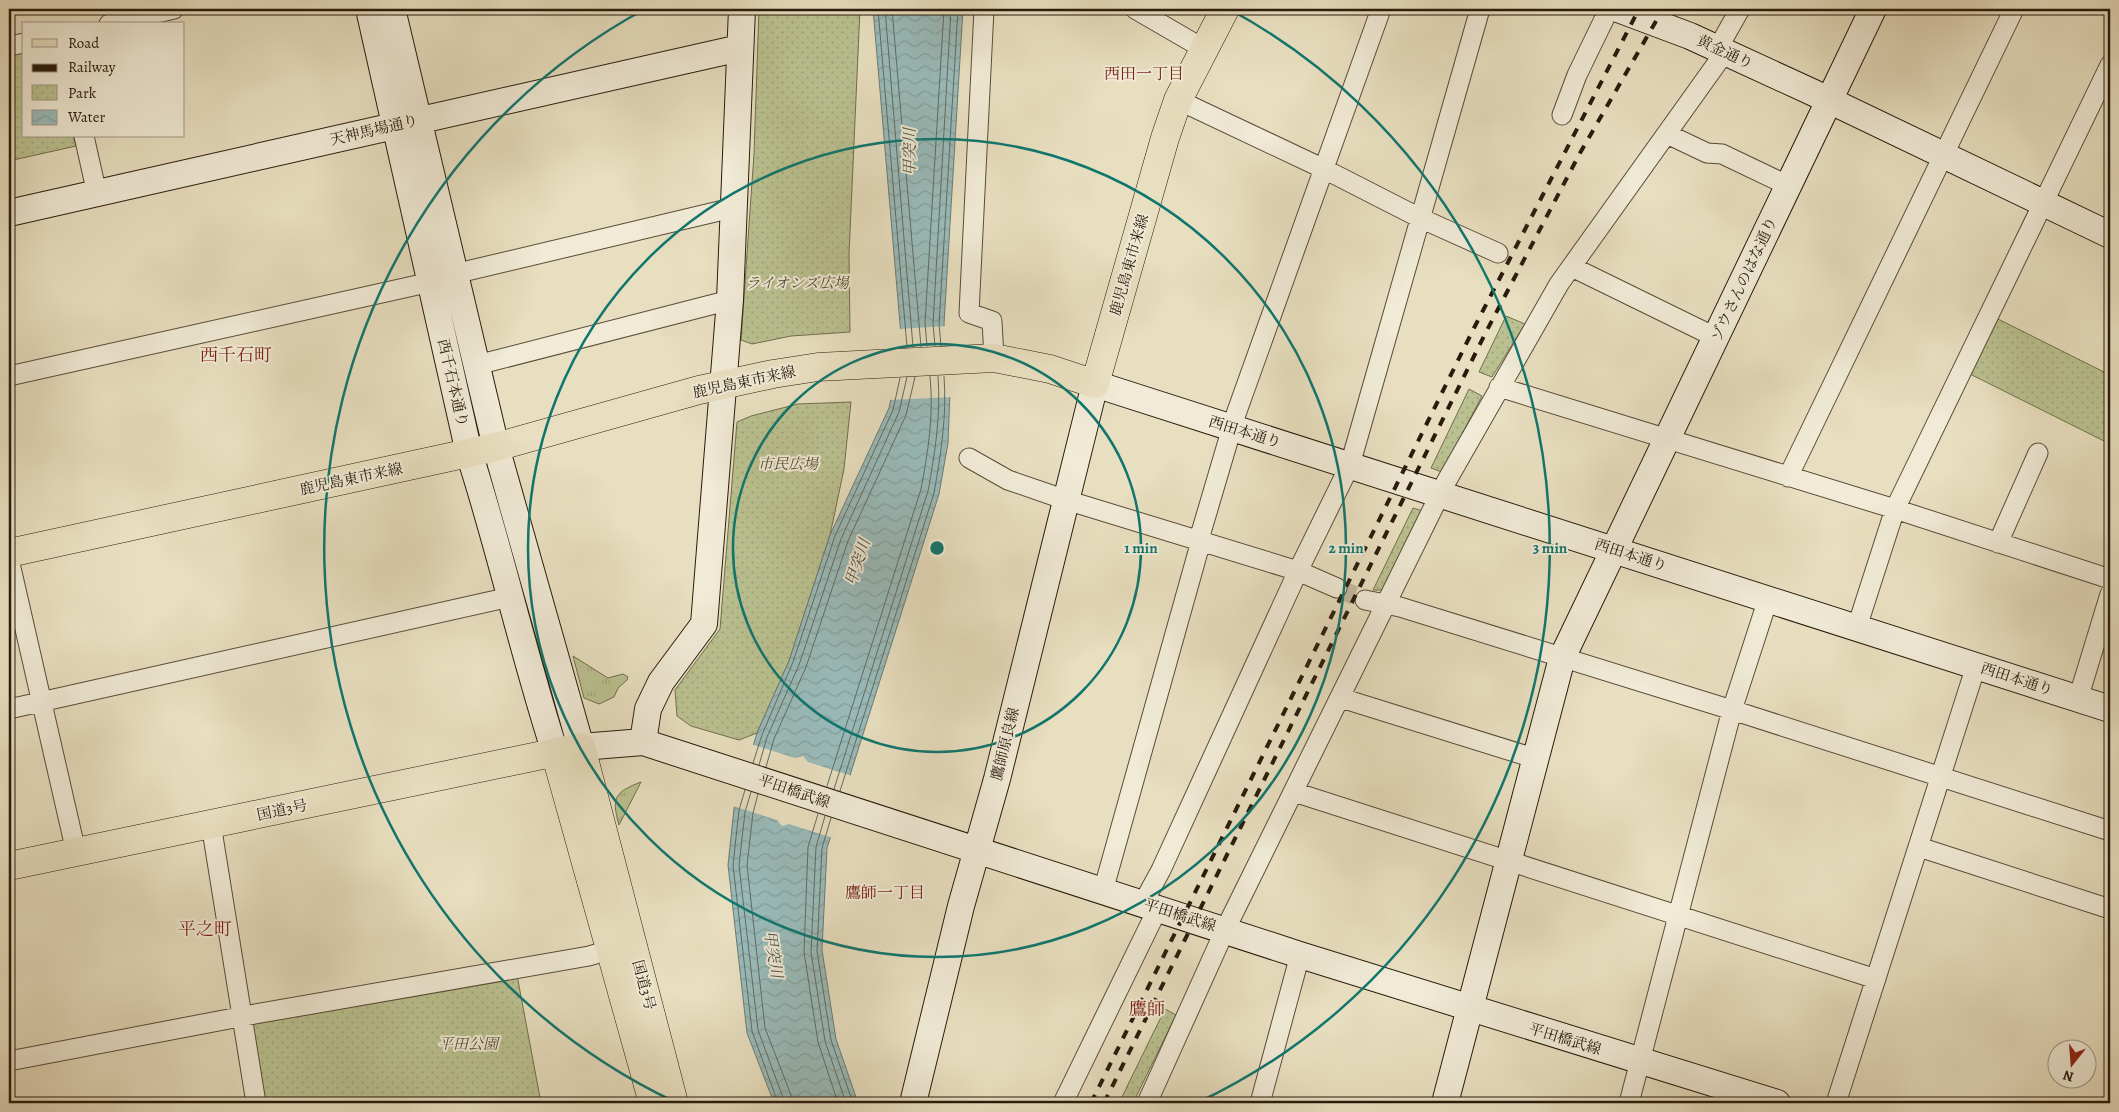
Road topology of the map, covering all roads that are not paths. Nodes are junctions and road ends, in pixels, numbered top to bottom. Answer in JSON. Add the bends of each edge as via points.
{"nodes":[{"id":1,"x":174,"y":9,"type":"edge"},
{"id":2,"x":369,"y":9,"type":"edge"},
{"id":3,"x":392,"y":9,"type":"edge"},
{"id":4,"x":742,"y":9,"type":"edge"},
{"id":5,"x":984,"y":9,"type":"edge"},
{"id":6,"x":1135,"y":9,"type":"edge"},
{"id":7,"x":1224,"y":9,"type":"edge"},
{"id":8,"x":1381,"y":9,"type":"edge"},
{"id":9,"x":1480,"y":9,"type":"edge"},
{"id":10,"x":1609,"y":9,"type":"edge"},
{"id":11,"x":1618,"y":9,"type":"edge"},
{"id":12,"x":1740,"y":9,"type":"edge"},
{"id":13,"x":1873,"y":9,"type":"edge"},
{"id":14,"x":2014,"y":9,"type":"edge"},
{"id":15,"x":118,"y":22,"type":"edge"},
{"id":16,"x":22,"y":43,"type":"edge"},
{"id":17,"x":9,"y":46,"type":"edge"},
{"id":18,"x":740,"y":48,"type":"junction"},
{"id":19,"x":1204,"y":50,"type":"junction"},
{"id":20,"x":1722,"y":50,"type":"junction"},
{"id":21,"x":2110,"y":65,"type":"edge"},
{"id":22,"x":1178,"y":100,"type":"junction"},
{"id":23,"x":1829,"y":100,"type":"junction"},
{"id":24,"x":1562,"y":115,"type":"dead end"},
{"id":25,"x":406,"y":123,"type":"junction"},
{"id":26,"x":1667,"y":134,"type":"junction"},
{"id":27,"x":84,"y":138,"type":"edge"},
{"id":28,"x":1943,"y":155,"type":"junction"},
{"id":29,"x":1324,"y":169,"type":"junction"},
{"id":30,"x":1789,"y":186,"type":"junction"},
{"id":31,"x":96,"y":194,"type":"junction"},
{"id":32,"x":2043,"y":202,"type":"junction"},
{"id":33,"x":732,"y":208,"type":"junction"},
{"id":34,"x":9,"y":213,"type":"edge"},
{"id":35,"x":1420,"y":218,"type":"junction"},
{"id":36,"x":2110,"y":235,"type":"edge"},
{"id":37,"x":1498,"y":253,"type":"dead end"},
{"id":38,"x":1572,"y":267,"type":"junction"},
{"id":39,"x":443,"y":278,"type":"junction"},
{"id":40,"x":730,"y":300,"type":"junction"},
{"id":41,"x":1717,"y":338,"type":"junction"},
{"id":42,"x":994,"y":358,"type":"junction"},
{"id":43,"x":477,"y":365,"type":"junction"},
{"id":44,"x":9,"y":376,"type":"edge"},
{"id":45,"x":1095,"y":384,"type":"junction"},
{"id":46,"x":724,"y":385,"type":"junction"},
{"id":47,"x":1499,"y":387,"type":"junction"},
{"id":48,"x":1232,"y":428,"type":"junction"},
{"id":49,"x":1668,"y":438,"type":"junction"},
{"id":50,"x":496,"y":447,"type":"junction"},
{"id":51,"x":469,"y":453,"type":"junction"},
{"id":52,"x":2038,"y":453,"type":"dead end"},
{"id":53,"x":969,"y":458,"type":"dead end"},
{"id":54,"x":1350,"y":465,"type":"junction"},
{"id":55,"x":1788,"y":477,"type":"junction"},
{"id":56,"x":1440,"y":496,"type":"junction"},
{"id":57,"x":1066,"y":500,"type":"junction"},
{"id":58,"x":1895,"y":509,"type":"junction"},
{"id":59,"x":1200,"y":542,"type":"junction"},
{"id":60,"x":1998,"y":543,"type":"junction"},
{"id":61,"x":1613,"y":549,"type":"junction"},
{"id":62,"x":9,"y":553,"type":"edge"},
{"id":63,"x":9,"y":559,"type":"edge"},
{"id":64,"x":1298,"y":571,"type":"junction"},
{"id":65,"x":2110,"y":579,"type":"edge"},
{"id":66,"x":1337,"y":588,"type":"tunnel mouth"},
{"id":67,"x":2110,"y":594,"type":"edge"},
{"id":68,"x":510,"y":597,"type":"junction"},
{"id":69,"x":1768,"y":599,"type":"junction"},
{"id":70,"x":1366,"y":600,"type":"tunnel mouth"},
{"id":71,"x":1386,"y":604,"type":"junction"},
{"id":72,"x":1857,"y":627,"type":"junction"},
{"id":73,"x":1562,"y":658,"type":"junction"},
{"id":74,"x":1976,"y":666,"type":"junction"},
{"id":75,"x":1341,"y":698,"type":"junction"},
{"id":76,"x":2078,"y":699,"type":"junction"},
{"id":77,"x":43,"y":702,"type":"junction"},
{"id":78,"x":9,"y":709,"type":"edge"},
{"id":79,"x":2110,"y":709,"type":"edge"},
{"id":80,"x":1732,"y":710,"type":"junction"},
{"id":81,"x":644,"y":742,"type":"junction"},
{"id":82,"x":581,"y":748,"type":"junction"},
{"id":83,"x":555,"y":752,"type":"junction"},
{"id":84,"x":1537,"y":759,"type":"junction"},
{"id":85,"x":1940,"y":778,"type":"junction"},
{"id":86,"x":1294,"y":792,"type":"junction"},
{"id":87,"x":211,"y":824,"type":"junction"},
{"id":88,"x":2110,"y":832,"type":"edge"},
{"id":89,"x":1918,"y":847,"type":"junction"},
{"id":90,"x":978,"y":850,"type":"junction"},
{"id":91,"x":76,"y":852,"type":"junction"},
{"id":92,"x":1510,"y":862,"type":"junction"},
{"id":93,"x":9,"y":866,"type":"edge"},
{"id":94,"x":1103,"y":891,"type":"junction"},
{"id":95,"x":1150,"y":905,"type":"junction"},
{"id":96,"x":2110,"y":909,"type":"edge"},
{"id":97,"x":1678,"y":915,"type":"junction"},
{"id":98,"x":1225,"y":930,"type":"junction"},
{"id":99,"x":609,"y":950,"type":"junction"},
{"id":100,"x":1300,"y":955,"type":"junction"},
{"id":101,"x":1876,"y":980,"type":"junction"},
{"id":102,"x":1470,"y":1009,"type":"junction"},
{"id":103,"x":242,"y":1017,"type":"junction"},
{"id":104,"x":9,"y":1061,"type":"edge"},
{"id":105,"x":1640,"y":1062,"type":"junction"},
{"id":106,"x":256,"y":1103,"type":"edge"},
{"id":107,"x":653,"y":1103,"type":"edge"},
{"id":108,"x":674,"y":1103,"type":"edge"},
{"id":109,"x":913,"y":1103,"type":"edge"},
{"id":110,"x":1063,"y":1103,"type":"edge"},
{"id":111,"x":1148,"y":1103,"type":"edge"},
{"id":112,"x":1260,"y":1103,"type":"edge"},
{"id":113,"x":1445,"y":1103,"type":"edge"},
{"id":114,"x":1629,"y":1103,"type":"edge"},
{"id":115,"x":1777,"y":1103,"type":"edge"},
{"id":116,"x":1836,"y":1103,"type":"edge"}],
"edges":[{"from":1,"to":15,"type":"street"},
{"from":2,"to":25,"type":"street","name":"西千石本通り"},
{"from":3,"to":25,"type":"street","name":"西千石本通り"},
{"from":4,"to":18,"type":"street"},
{"from":5,"to":42,"type":"street","via":[[969,313],[992,321]]},
{"from":6,"to":19,"type":"street"},
{"from":7,"to":19,"type":"main road","name":"鹿児島東市来線"},
{"from":8,"to":29,"type":"street"},
{"from":9,"to":35,"type":"street"},
{"from":10,"to":24,"type":"street","via":[[1576,76]]},
{"from":11,"to":20,"type":"street","name":"黄金通り"},
{"from":12,"to":20,"type":"street"},
{"from":13,"to":23,"type":"street","name":"ゾウさんのはな通り"},
{"from":14,"to":28,"type":"street"},
{"from":16,"to":17,"type":"street"},
{"from":18,"to":25,"type":"street","name":"天神馬場通り"},
{"from":18,"to":33,"type":"street"},
{"from":19,"to":22,"type":"main road","name":"鹿児島東市来線"},
{"from":20,"to":23,"type":"street","name":"黄金通り"},
{"from":20,"to":26,"type":"street"},
{"from":21,"to":32,"type":"street"},
{"from":22,"to":29,"type":"street"},
{"from":22,"to":45,"type":"main road","name":"鹿児島東市来線"},
{"from":23,"to":28,"type":"street","name":"黄金通り"},
{"from":23,"to":30,"type":"street","name":"ゾウさんのはな通り"},
{"from":25,"to":31,"type":"street","name":"天神馬場通り"},
{"from":25,"to":39,"type":"street","name":"西千石本通り"},
{"from":26,"to":30,"type":"street","via":[[1707,153],[1722,154]]},
{"from":26,"to":38,"type":"street"},
{"from":27,"to":31,"type":"street"},
{"from":28,"to":32,"type":"street","name":"黄金通り"},
{"from":28,"to":55,"type":"street"},
{"from":29,"to":35,"type":"street"},
{"from":29,"to":48,"type":"street"},
{"from":30,"to":41,"type":"street","name":"ゾウさんのはな通り"},
{"from":31,"to":34,"type":"street","name":"天神馬場通り"},
{"from":32,"to":36,"type":"street","name":"黄金通り"},
{"from":32,"to":58,"type":"street"},
{"from":33,"to":39,"type":"street"},
{"from":33,"to":40,"type":"street"},
{"from":35,"to":37,"type":"street"},
{"from":35,"to":54,"type":"street"},
{"from":38,"to":41,"type":"street"},
{"from":38,"to":47,"type":"street"},
{"from":39,"to":43,"type":"street","name":"西千石本通り"},
{"from":39,"to":44,"type":"street"},
{"from":39,"to":51,"type":"street","name":"西千石本通り"},
{"from":40,"to":43,"type":"street"},
{"from":40,"to":46,"type":"street"},
{"from":41,"to":49,"type":"street","name":"ゾウさんのはな通り"},
{"from":42,"to":45,"type":"main road","name":"鹿児島東市来線","via":[[1050,369]]},
{"from":42,"to":46,"type":"main road","name":"鹿児島東市来線","via":[[818,368]]},
{"from":43,"to":50,"type":"street","name":"西千石本通り"},
{"from":45,"to":48,"type":"street","name":"西田本通り"},
{"from":45,"to":57,"type":"street","name":"鷹師原良線"},
{"from":46,"to":50,"type":"main road","name":"鹿児島東市来線"},
{"from":46,"to":81,"type":"street","via":[[704,624],[661,682],[648,709]]},
{"from":47,"to":49,"type":"street"},
{"from":47,"to":56,"type":"street"},
{"from":48,"to":54,"type":"street","name":"西田本通り"},
{"from":48,"to":59,"type":"street"},
{"from":49,"to":55,"type":"street"},
{"from":49,"to":61,"type":"street","name":"ゾウさんのはな通り"},
{"from":50,"to":51,"type":"main road","name":"鹿児島東市来線"},
{"from":50,"to":82,"type":"street","name":"西千石本通り"},
{"from":51,"to":62,"type":"main road","name":"鹿児島東市来線"},
{"from":51,"to":68,"type":"street","name":"西千石本通り"},
{"from":52,"to":60,"type":"street"},
{"from":53,"to":57,"type":"street","via":[[1008,480]]},
{"from":54,"to":56,"type":"street","name":"西田本通り"},
{"from":54,"to":64,"type":"street"},
{"from":55,"to":58,"type":"street"},
{"from":56,"to":61,"type":"street","name":"西田本通り"},
{"from":56,"to":71,"type":"street"},
{"from":57,"to":59,"type":"street"},
{"from":57,"to":90,"type":"street","name":"鷹師原良線"},
{"from":58,"to":60,"type":"street"},
{"from":58,"to":72,"type":"street"},
{"from":59,"to":64,"type":"street"},
{"from":59,"to":94,"type":"street"},
{"from":60,"to":65,"type":"street"},
{"from":61,"to":69,"type":"street","name":"西田本通り"},
{"from":61,"to":73,"type":"street","name":"ゾウさんのはな通り"},
{"from":63,"to":77,"type":"street"},
{"from":64,"to":66,"type":"street"},
{"from":64,"to":95,"type":"street","via":[[1161,870]]},
{"from":67,"to":76,"type":"street"},
{"from":68,"to":77,"type":"street"},
{"from":68,"to":83,"type":"street","name":"西千石本通り"},
{"from":69,"to":72,"type":"street","name":"西田本通り"},
{"from":69,"to":80,"type":"street"},
{"from":70,"to":71,"type":"street"},
{"from":71,"to":73,"type":"street"},
{"from":71,"to":75,"type":"street"},
{"from":72,"to":74,"type":"street","name":"西田本通り"},
{"from":73,"to":80,"type":"street"},
{"from":73,"to":84,"type":"street","name":"ゾウさんのはな通り"},
{"from":74,"to":76,"type":"street","name":"西田本通り"},
{"from":74,"to":85,"type":"street"},
{"from":75,"to":84,"type":"street"},
{"from":75,"to":86,"type":"street"},
{"from":76,"to":79,"type":"street","name":"西田本通り"},
{"from":77,"to":78,"type":"street"},
{"from":77,"to":91,"type":"street"},
{"from":80,"to":85,"type":"street"},
{"from":80,"to":97,"type":"street"},
{"from":81,"to":82,"type":"street","name":"平田橋武線"},
{"from":81,"to":90,"type":"street","name":"平田橋武線"},
{"from":82,"to":83,"type":"main road","name":"国道3号"},
{"from":82,"to":108,"type":"main road","name":"国道3号"},
{"from":83,"to":87,"type":"main road","name":"国道3号"},
{"from":83,"to":99,"type":"main road","name":"国道3号"},
{"from":84,"to":92,"type":"street","name":"ゾウさんのはな通り"},
{"from":85,"to":88,"type":"street"},
{"from":85,"to":89,"type":"street"},
{"from":86,"to":92,"type":"street"},
{"from":86,"to":98,"type":"street"},
{"from":87,"to":91,"type":"main road","name":"国道3号"},
{"from":87,"to":103,"type":"street"},
{"from":89,"to":96,"type":"street"},
{"from":89,"to":101,"type":"street"},
{"from":90,"to":94,"type":"street","name":"平田橋武線"},
{"from":90,"to":109,"type":"street","name":"鷹師原良線","via":[[961,906]]},
{"from":91,"to":93,"type":"main road","name":"国道3号"},
{"from":92,"to":97,"type":"street"},
{"from":92,"to":102,"type":"street","name":"ゾウさんのはな通り"},
{"from":94,"to":95,"type":"street","name":"平田橋武線"},
{"from":95,"to":98,"type":"street","name":"平田橋武線"},
{"from":95,"to":110,"type":"street"},
{"from":97,"to":101,"type":"street"},
{"from":97,"to":105,"type":"street"},
{"from":98,"to":100,"type":"street","name":"平田橋武線"},
{"from":98,"to":111,"type":"street"},
{"from":99,"to":103,"type":"street"},
{"from":99,"to":107,"type":"main road","name":"国道3号"},
{"from":100,"to":102,"type":"street","name":"平田橋武線"},
{"from":100,"to":112,"type":"street"},
{"from":101,"to":116,"type":"street"},
{"from":102,"to":105,"type":"street","name":"平田橋武線"},
{"from":102,"to":113,"type":"street","name":"ゾウさんのはな通り"},
{"from":103,"to":104,"type":"street"},
{"from":103,"to":106,"type":"street"},
{"from":105,"to":114,"type":"street"},
{"from":105,"to":115,"type":"street","name":"平田橋武線"}]}
